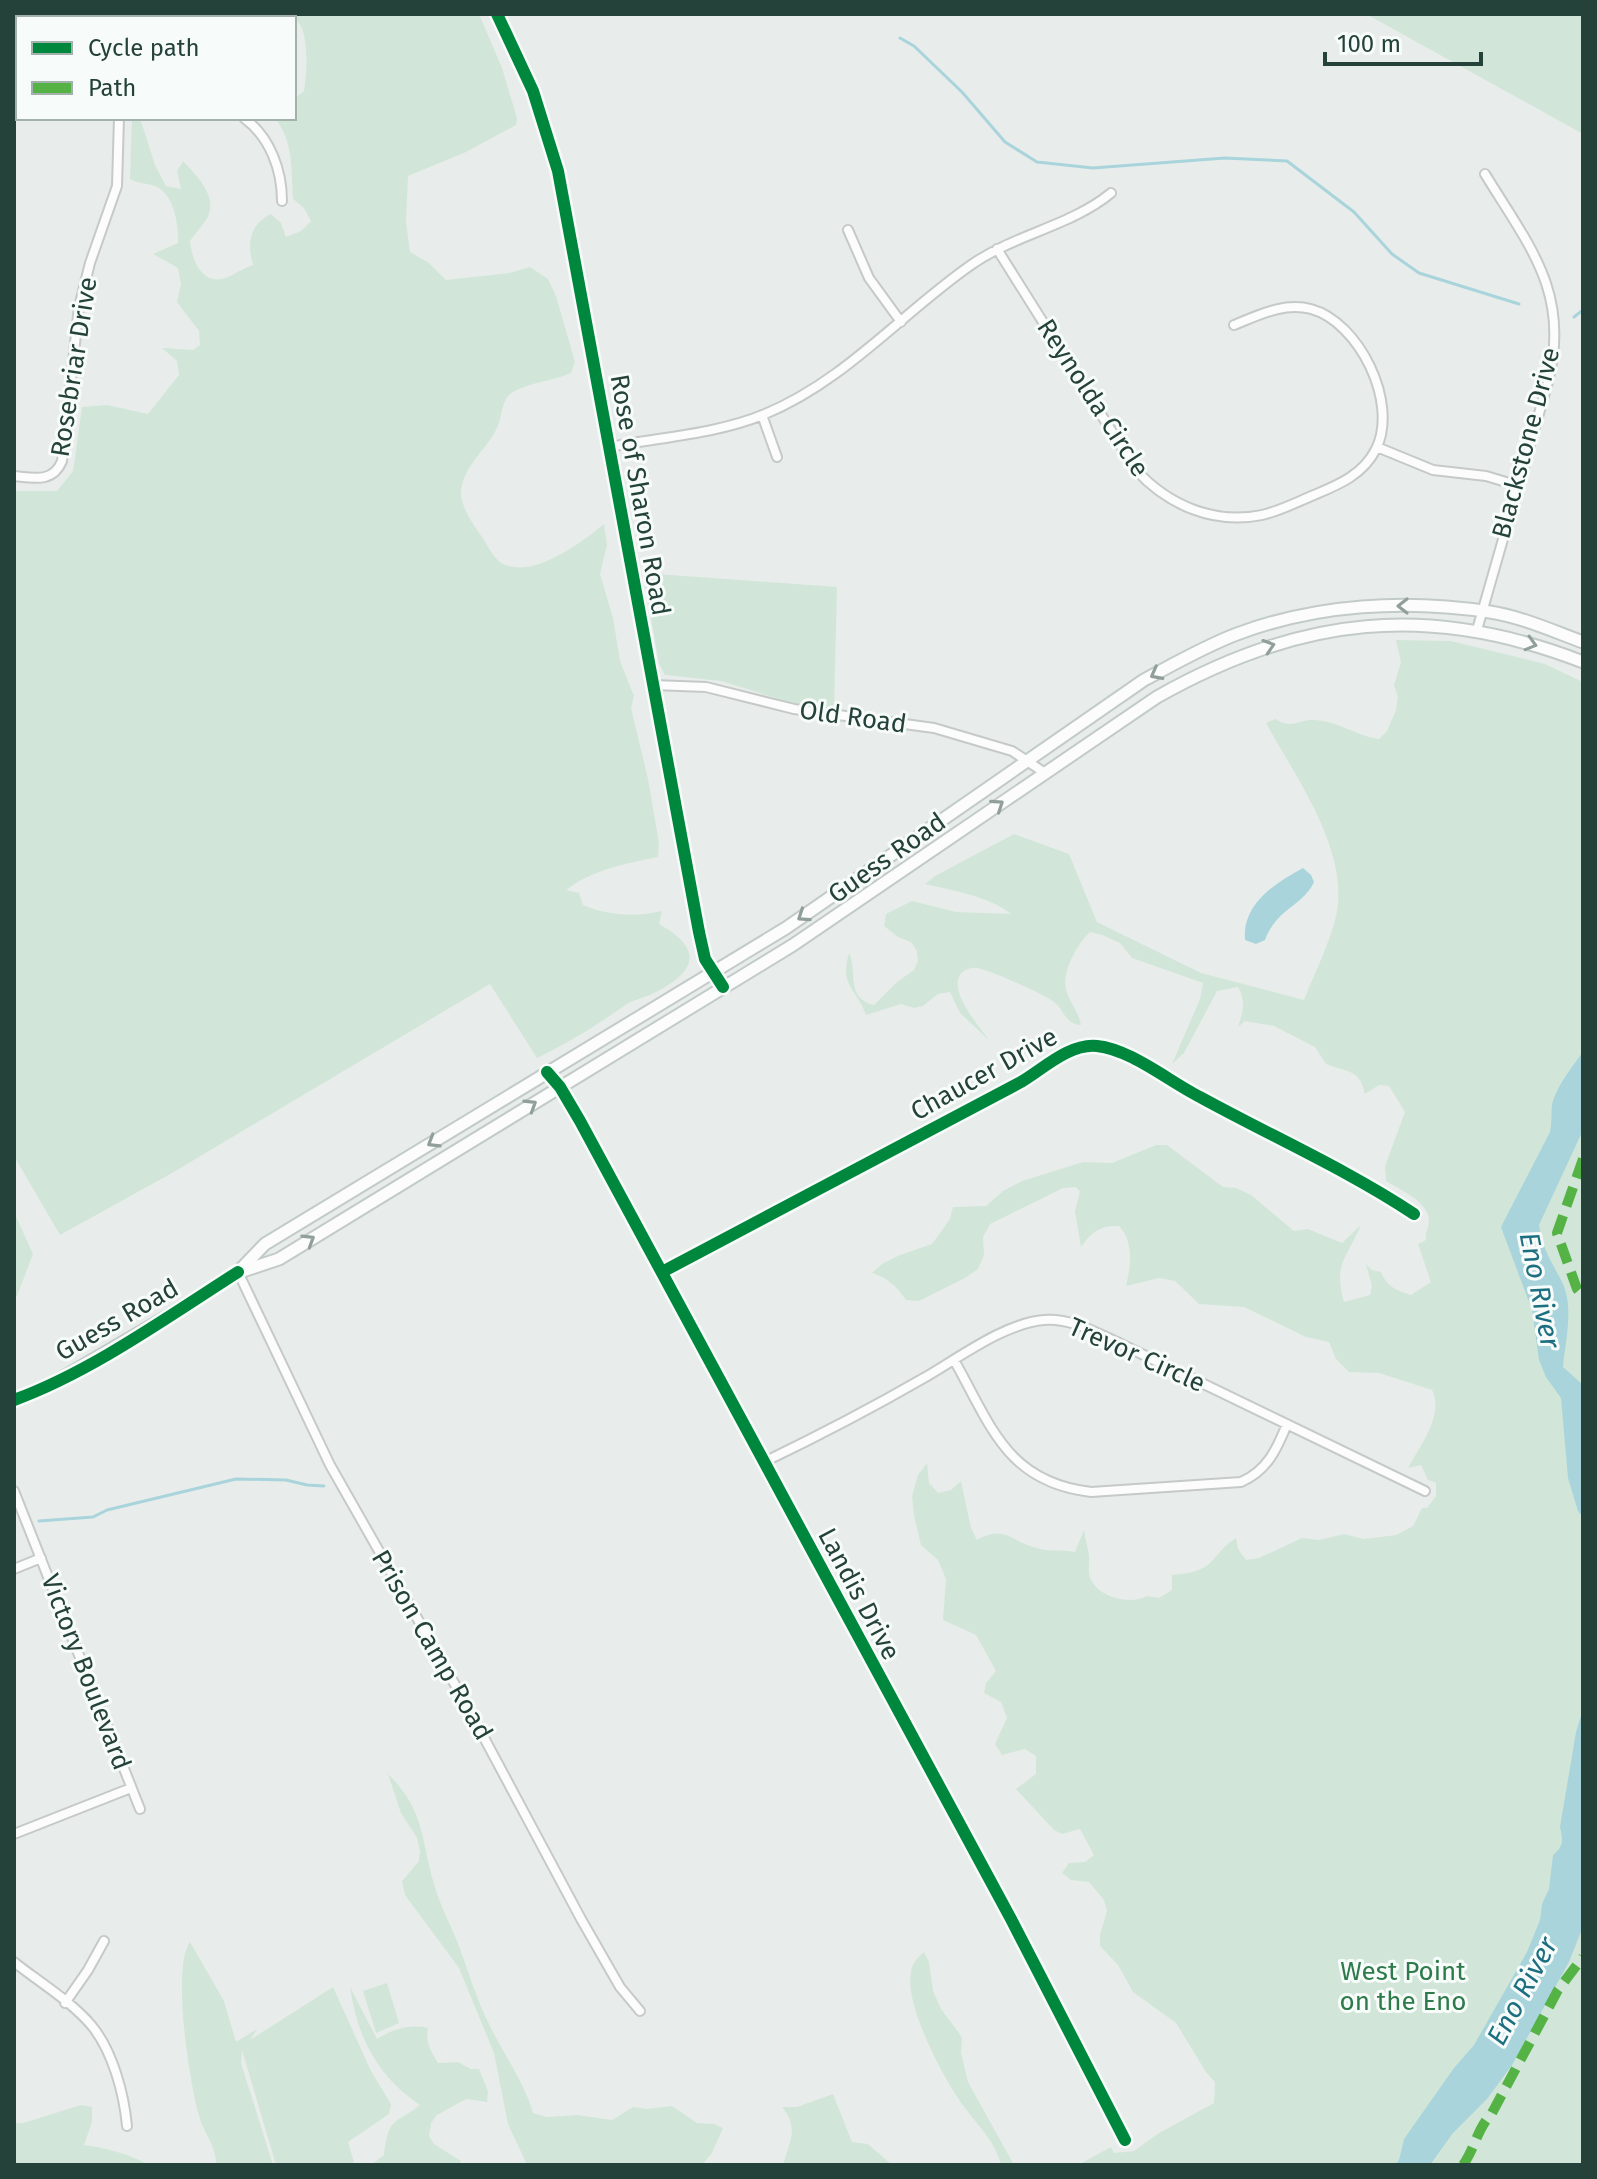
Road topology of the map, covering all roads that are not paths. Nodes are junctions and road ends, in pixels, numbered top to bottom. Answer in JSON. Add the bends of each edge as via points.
{"nodes":[{"id":1,"x":497,"y":14,"type":"edge"},
{"id":2,"x":119,"y":120,"type":"edge"},
{"id":3,"x":246,"y":120,"type":"edge"},
{"id":4,"x":1485,"y":174,"type":"dead end"},
{"id":5,"x":1111,"y":193,"type":"dead end"},
{"id":6,"x":282,"y":201,"type":"dead end"},
{"id":7,"x":848,"y":230,"type":"dead end"},
{"id":8,"x":997,"y":249,"type":"junction"},
{"id":9,"x":901,"y":322,"type":"junction"},
{"id":10,"x":1234,"y":325,"type":"dead end"},
{"id":11,"x":762,"y":415,"type":"junction"},
{"id":12,"x":610,"y":447,"type":"junction"},
{"id":13,"x":1377,"y":447,"type":"junction"},
{"id":14,"x":777,"y":457,"type":"dead end"},
{"id":15,"x":14,"y":476,"type":"edge"},
{"id":16,"x":1516,"y":485,"type":"junction"},
{"id":17,"x":1481,"y":611,"type":"junction"},
{"id":18,"x":1477,"y":630,"type":"junction"},
{"id":19,"x":1583,"y":642,"type":"edge"},
{"id":20,"x":1583,"y":662,"type":"edge"},
{"id":21,"x":653,"y":685,"type":"junction"},
{"id":22,"x":1027,"y":761,"type":"junction"},
{"id":23,"x":1045,"y":773,"type":"junction"},
{"id":24,"x":713,"y":972,"type":"junction"},
{"id":25,"x":723,"y":987,"type":"junction"},
{"id":26,"x":547,"y":1072,"type":"junction"},
{"id":27,"x":560,"y":1087,"type":"junction"},
{"id":28,"x":1414,"y":1214,"type":"dead end"},
{"id":29,"x":238,"y":1272,"type":"junction"},
{"id":30,"x":662,"y":1272,"type":"junction"},
{"id":31,"x":954,"y":1360,"type":"junction"},
{"id":32,"x":14,"y":1400,"type":"edge"},
{"id":33,"x":1287,"y":1424,"type":"junction"},
{"id":34,"x":764,"y":1462,"type":"junction"},
{"id":35,"x":14,"y":1491,"type":"edge"},
{"id":36,"x":1425,"y":1491,"type":"dead end"},
{"id":37,"x":41,"y":1558,"type":"junction"},
{"id":38,"x":14,"y":1569,"type":"edge"},
{"id":39,"x":131,"y":1788,"type":"junction"},
{"id":40,"x":140,"y":1809,"type":"dead end"},
{"id":41,"x":14,"y":1834,"type":"edge"},
{"id":42,"x":104,"y":1941,"type":"dead end"},
{"id":43,"x":14,"y":1962,"type":"edge"},
{"id":44,"x":65,"y":2003,"type":"junction"},
{"id":45,"x":640,"y":2011,"type":"dead end"},
{"id":46,"x":127,"y":2126,"type":"dead end"},
{"id":47,"x":1125,"y":2140,"type":"dead end"}],
"edges":[{"from":1,"to":12,"type":"main road","name":"Rose of Sharon Road","via":[[533,91],[558,171]]},
{"from":2,"to":15,"type":"street","name":"Rosebriar Drive","via":[[117,186],[82,292],[58,470],[40,478]]},
{"from":3,"to":6,"type":"street","via":[[275,159]]},
{"from":4,"to":16,"type":"street","name":"Blackstone Drive","via":[[1534,254],[1553,307],[1553,362]]},
{"from":5,"to":8,"type":"street","via":[[1087,210]]},
{"from":7,"to":9,"type":"street","via":[[869,278]]},
{"from":8,"to":9,"type":"street"},
{"from":8,"to":13,"type":"street","name":"Reynolda Circle","via":[[1136,470],[1189,509],[1221,516],[1265,514],[1340,484],[1361,469]]},
{"from":9,"to":11,"type":"street","via":[[806,394]]},
{"from":10,"to":13,"type":"street","via":[[1297,307],[1338,323],[1381,392]]},
{"from":11,"to":12,"type":"street"},
{"from":11,"to":14,"type":"street"},
{"from":12,"to":21,"type":"main road","name":"Rose of Sharon Road"},
{"from":13,"to":16,"type":"street","via":[[1433,470]]},
{"from":16,"to":17,"type":"street","name":"Blackstone Drive"},
{"from":17,"to":18,"type":"street","name":"Blackstone Drive"},
{"from":17,"to":19,"type":"main road","name":"Guess Road"},
{"from":17,"to":22,"type":"main road","name":"Guess Road","one_way":true,"via":[[1362,606],[1316,612],[1236,635],[1144,680]]},
{"from":18,"to":20,"type":"main road","name":"Guess Road","one_way":true},
{"from":23,"to":18,"type":"main road","name":"Guess Road","one_way":true,"via":[[1197,674],[1295,637],[1420,625]]},
{"from":21,"to":22,"type":"street","name":"Old Road","via":[[706,687],[794,709],[934,728],[1012,751]]},
{"from":21,"to":24,"type":"main road","name":"Rose of Sharon Road","via":[[702,945]]},
{"from":22,"to":23,"type":"street","name":"Old Road"},
{"from":22,"to":24,"type":"main road","name":"Guess Road","one_way":true,"via":[[853,883]]},
{"from":25,"to":23,"type":"main road","name":"Guess Road","one_way":true},
{"from":24,"to":25,"type":"main road","name":"Rose of Sharon Road"},
{"from":24,"to":26,"type":"main road","name":"Guess Road"},
{"from":25,"to":27,"type":"main road","name":"Guess Road"},
{"from":26,"to":27,"type":"street","name":"Landis Drive"},
{"from":26,"to":29,"type":"main road","name":"Guess Road","one_way":true,"via":[[265,1244]]},
{"from":29,"to":27,"type":"main road","name":"Guess Road","one_way":true,"via":[[279,1259]]},
{"from":27,"to":30,"type":"street","name":"Landis Drive"},
{"from":28,"to":30,"type":"street","name":"Chaucer Drive","via":[[1135,1060],[1087,1046]]},
{"from":29,"to":32,"type":"main road","name":"Guess Road","via":[[121,1345]]},
{"from":29,"to":45,"type":"street","name":"Prison Camp Road","via":[[330,1465],[577,1912]]},
{"from":30,"to":34,"type":"street","name":"Landis Drive"},
{"from":31,"to":33,"type":"street","name":"Trevor Circle","via":[[1033,1322],[1071,1322]]},
{"from":31,"to":33,"type":"street","via":[[1006,1452],[1041,1479],[1074,1490],[1241,1482],[1268,1462]]},
{"from":31,"to":34,"type":"street","name":"Trevor Circle"},
{"from":33,"to":36,"type":"street","name":"Trevor Circle"},
{"from":34,"to":47,"type":"street","name":"Landis Drive"},
{"from":35,"to":37,"type":"street","name":"Victory Boulevard"},
{"from":37,"to":38,"type":"street"},
{"from":37,"to":39,"type":"street","name":"Victory Boulevard"},
{"from":39,"to":40,"type":"street","name":"Victory Boulevard"},
{"from":39,"to":41,"type":"street"},
{"from":42,"to":44,"type":"street"},
{"from":43,"to":44,"type":"street"},
{"from":44,"to":46,"type":"street","via":[[93,2028],[104,2047],[124,2100]]}]}
